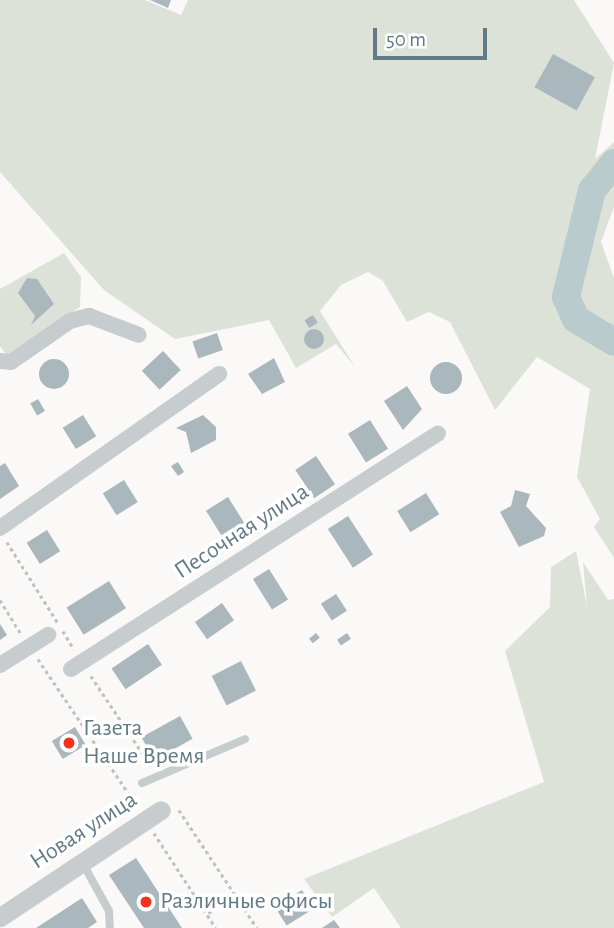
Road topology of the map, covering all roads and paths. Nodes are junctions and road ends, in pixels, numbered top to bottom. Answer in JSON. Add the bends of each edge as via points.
{"nodes":[{"id":1,"x":139,"y":335,"type":"dead end"},
{"id":2,"x":0,"y":360,"type":"edge"},
{"id":3,"x":219,"y":374,"type":"dead end"},
{"id":4,"x":438,"y":433,"type":"dead end"},
{"id":5,"x":0,"y":528,"type":"edge"},
{"id":6,"x":0,"y":600,"type":"edge"},
{"id":7,"x":48,"y":635,"type":"dead end"},
{"id":8,"x":30,"y":647,"type":"junction"},
{"id":9,"x":0,"y":665,"type":"edge"},
{"id":10,"x":71,"y":669,"type":"dead end"},
{"id":11,"x":244,"y":739,"type":"dead end"},
{"id":12,"x":142,"y":783,"type":"dead end"},
{"id":13,"x":159,"y":810,"type":"junction"},
{"id":14,"x":82,"y":862,"type":"junction"},
{"id":15,"x":235,"y":896,"type":"junction"},
{"id":16,"x":207,"y":914,"type":"junction"},
{"id":17,"x":0,"y":917,"type":"edge"},
{"id":18,"x":110,"y":928,"type":"edge"},
{"id":19,"x":216,"y":928,"type":"edge"},
{"id":20,"x":257,"y":928,"type":"edge"}],
"edges":[{"from":1,"to":2,"type":"street","via":[[89,316],[70,321],[10,362]]},
{"from":3,"to":5,"type":"street"},
{"from":4,"to":10,"type":"street","name":"Песочная улица"},
{"from":6,"to":8,"type":"path"},
{"from":7,"to":8,"type":"street"},
{"from":8,"to":9,"type":"street"},
{"from":8,"to":13,"type":"path"},
{"from":11,"to":12,"type":"lane"},
{"from":13,"to":14,"type":"street","name":"Новая улица"},
{"from":13,"to":15,"type":"path"},
{"from":13,"to":16,"type":"path"},
{"from":14,"to":17,"type":"street","name":"Новая улица"},
{"from":14,"to":18,"type":"lane","via":[[109,912]]},
{"from":15,"to":16,"type":"path"},
{"from":15,"to":20,"type":"path"},
{"from":16,"to":19,"type":"path"}]}
